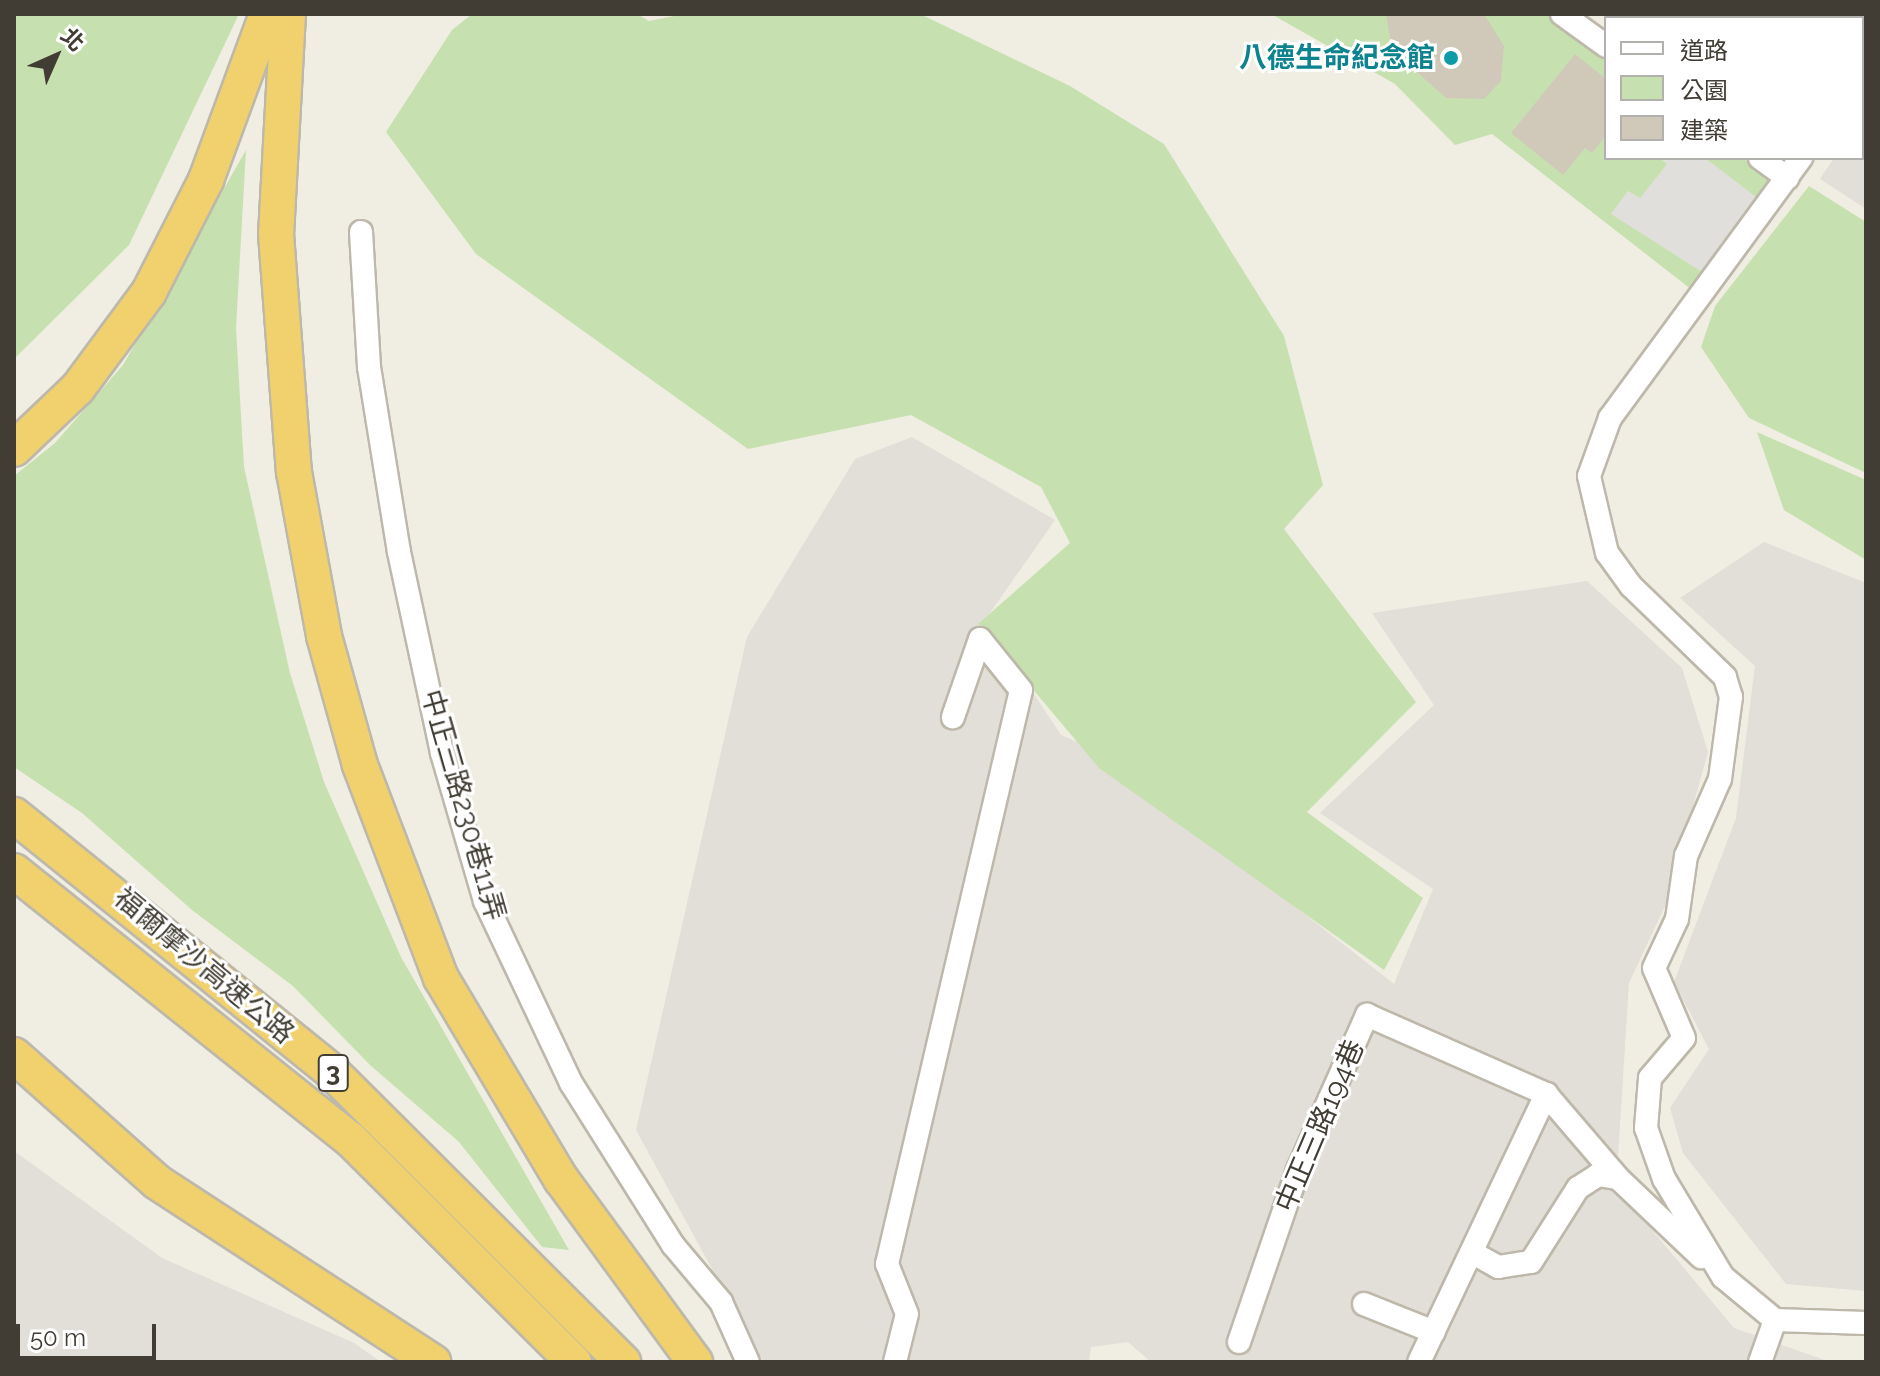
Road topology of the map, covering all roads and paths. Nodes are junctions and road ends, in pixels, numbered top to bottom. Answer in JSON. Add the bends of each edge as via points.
{"nodes":[{"id":1,"x":267,"y":14,"type":"edge"},
{"id":2,"x":288,"y":14,"type":"edge"},
{"id":3,"x":1562,"y":14,"type":"edge"},
{"id":4,"x":1604,"y":45,"type":"edge"},
{"id":5,"x":1763,"y":160,"type":"edge"},
{"id":6,"x":1800,"y":160,"type":"edge"},
{"id":7,"x":1788,"y":178,"type":"junction"},
{"id":8,"x":361,"y":232,"type":"dead end"},
{"id":9,"x":14,"y":449,"type":"edge"},
{"id":10,"x":953,"y":717,"type":"dead end"},
{"id":11,"x":14,"y":815,"type":"edge"},
{"id":12,"x":14,"y":871,"type":"edge"},
{"id":13,"x":14,"y":1055,"type":"edge"},
{"id":14,"x":1546,"y":1094,"type":"junction"},
{"id":15,"x":1618,"y":1178,"type":"junction"},
{"id":16,"x":1473,"y":1253,"type":"junction"},
{"id":17,"x":1723,"y":1277,"type":"junction"},
{"id":18,"x":1364,"y":1304,"type":"dead end"},
{"id":19,"x":1775,"y":1320,"type":"junction"},
{"id":20,"x":1866,"y":1323,"type":"edge"},
{"id":21,"x":1434,"y":1332,"type":"junction"},
{"id":22,"x":1239,"y":1342,"type":"dead end"},
{"id":23,"x":433,"y":1362,"type":"edge"},
{"id":24,"x":574,"y":1362,"type":"edge"},
{"id":25,"x":623,"y":1362,"type":"edge"},
{"id":26,"x":695,"y":1362,"type":"edge"},
{"id":27,"x":748,"y":1362,"type":"edge"},
{"id":28,"x":895,"y":1362,"type":"edge"},
{"id":29,"x":1419,"y":1362,"type":"edge"},
{"id":30,"x":1760,"y":1362,"type":"edge"}],
"edges":[{"from":1,"to":9,"type":"highway","via":[[206,180],[149,292],[78,388]]},
{"from":2,"to":26,"type":"highway","via":[[276,234],[294,472],[324,636],[360,765],[441,978],[561,1179]]},
{"from":3,"to":4,"type":"street"},
{"from":5,"to":7,"type":"street"},
{"from":6,"to":7,"type":"street"},
{"from":7,"to":17,"type":"street","via":[[1610,418],[1589,476],[1607,553],[1631,586],[1725,677],[1731,697],[1720,779],[1686,856],[1677,919],[1654,968],[1684,1038],[1663,1058],[1645,1099],[1646,1128],[1664,1179]]},
{"from":8,"to":27,"type":"street","name":"中正三路230巷11弄","via":[[369,367],[399,552],[442,753],[485,901],[571,1083],[665,1233],[721,1302]]},
{"from":10,"to":28,"type":"street","via":[[980,639],[1021,690],[887,1264],[907,1314]]},
{"from":11,"to":25,"type":"highway","name":"福爾摩沙高速公路","number":"3","via":[[332,1072]]},
{"from":12,"to":24,"type":"highway","name":"福爾摩沙高速公路","number":"3","via":[[350,1139]]},
{"from":13,"to":23,"type":"highway","via":[[157,1182]]},
{"from":14,"to":15,"type":"street"},
{"from":14,"to":16,"type":"street"},
{"from":14,"to":22,"type":"street","name":"中正三路194巷","via":[[1367,1015],[1298,1170]]},
{"from":15,"to":16,"type":"street","via":[[1598,1175],[1578,1188],[1531,1262],[1498,1267]]},
{"from":15,"to":17,"type":"street"},
{"from":16,"to":21,"type":"street"},
{"from":17,"to":19,"type":"street"},
{"from":18,"to":21,"type":"street"},
{"from":19,"to":20,"type":"street"},
{"from":19,"to":30,"type":"street"},
{"from":21,"to":29,"type":"street"}]}
